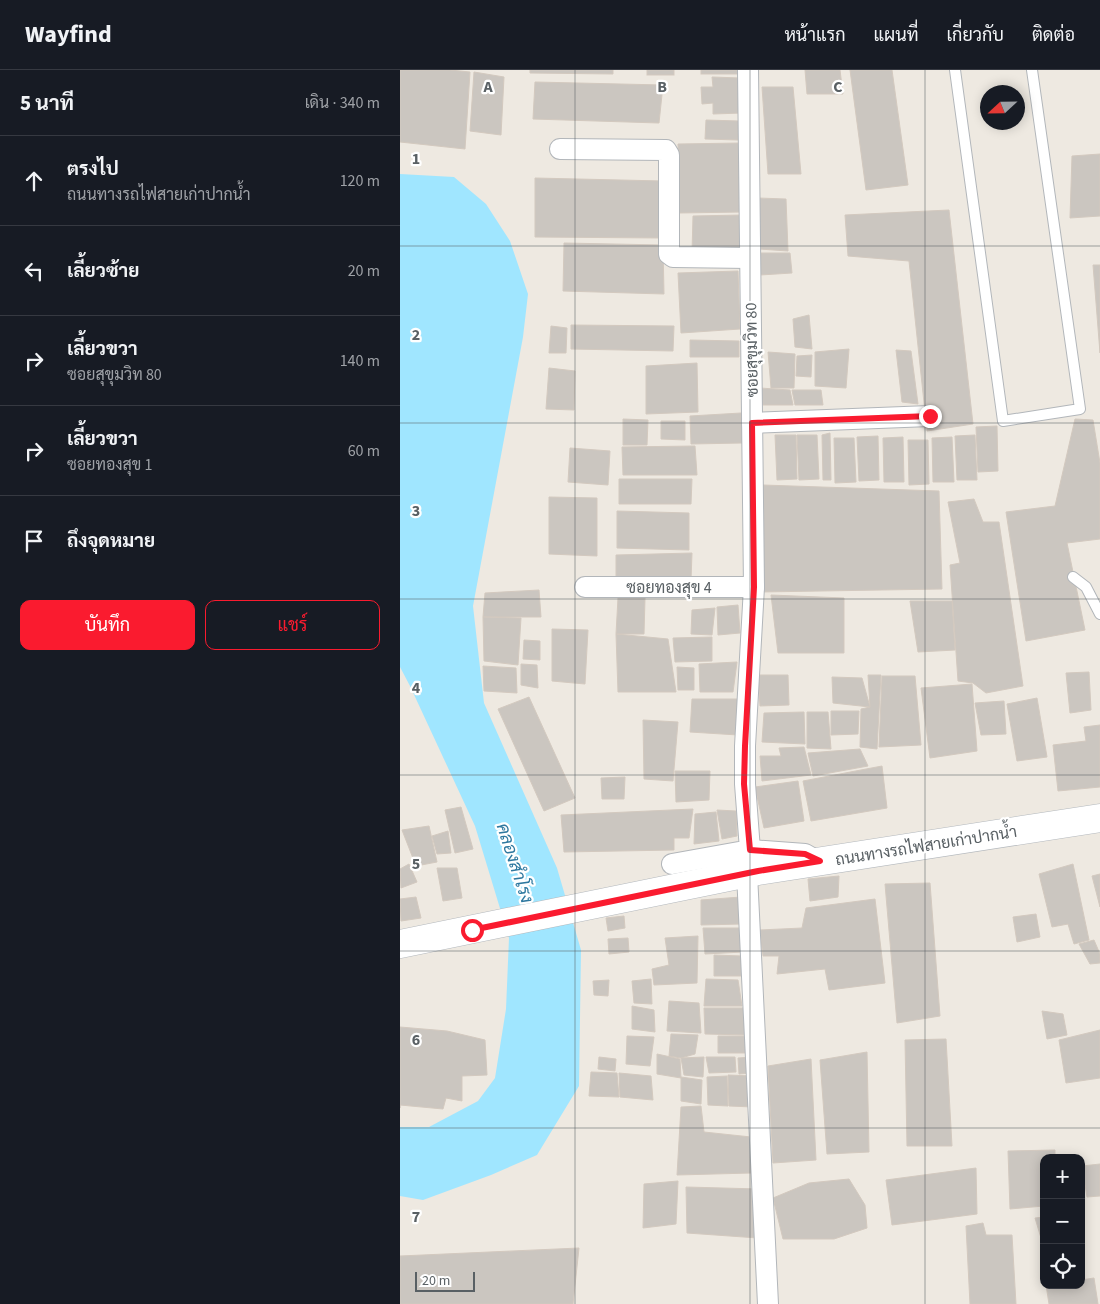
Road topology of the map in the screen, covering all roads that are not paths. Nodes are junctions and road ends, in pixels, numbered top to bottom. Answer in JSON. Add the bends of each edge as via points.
{"nodes":[{"id":1,"x":748,"y":70,"type":"edge"},
{"id":2,"x":955,"y":70,"type":"edge"},
{"id":3,"x":1032,"y":70,"type":"edge"},
{"id":4,"x":560,"y":149,"type":"dead end"},
{"id":5,"x":750,"y":258,"type":"junction"},
{"id":6,"x":930,"y":416,"type":"dead end"},
{"id":7,"x":752,"y":423,"type":"junction"},
{"id":8,"x":1073,"y":577,"type":"dead end"},
{"id":9,"x":585,"y":587,"type":"dead end"},
{"id":10,"x":754,"y":587,"type":"junction"},
{"id":11,"x":1100,"y":614,"type":"edge"},
{"id":12,"x":1100,"y":818,"type":"edge"},
{"id":13,"x":749,"y":862,"type":"junction"},
{"id":14,"x":672,"y":864,"type":"dead end"},
{"id":15,"x":400,"y":944,"type":"edge"},
{"id":16,"x":768,"y":1304,"type":"edge"}],
"edges":[{"from":1,"to":5,"type":"street","name":"ซอยสุขุมวิท 80"},
{"from":2,"to":3,"type":"lane","via":[[1003,421],[1080,409]]},
{"from":4,"to":5,"type":"street","via":[[666,150],[669,155],[669,254],[673,257]]},
{"from":5,"to":7,"type":"street","name":"ซอยสุขุมวิท 80"},
{"from":6,"to":7,"type":"street"},
{"from":7,"to":10,"type":"street","name":"ซอยสุขุมวิท 80"},
{"from":8,"to":11,"type":"lane","via":[[1086,587]]},
{"from":9,"to":10,"type":"street","name":"ซอยทองสุข 4"},
{"from":10,"to":13,"type":"street","name":"ซอยสุขุมวิท 80","via":[[744,784]]},
{"from":12,"to":13,"type":"main road","name":"ถนนทางรถไฟสายเก่าปากน้ำ","via":[[758,871]]},
{"from":13,"to":14,"type":"street"},
{"from":13,"to":15,"type":"main road","name":"ถนนทางรถไฟสายเก่าปากน้ำ","via":[[583,906]]},
{"from":13,"to":16,"type":"street","name":"ซอยสุขุมวิท 80"}]}
